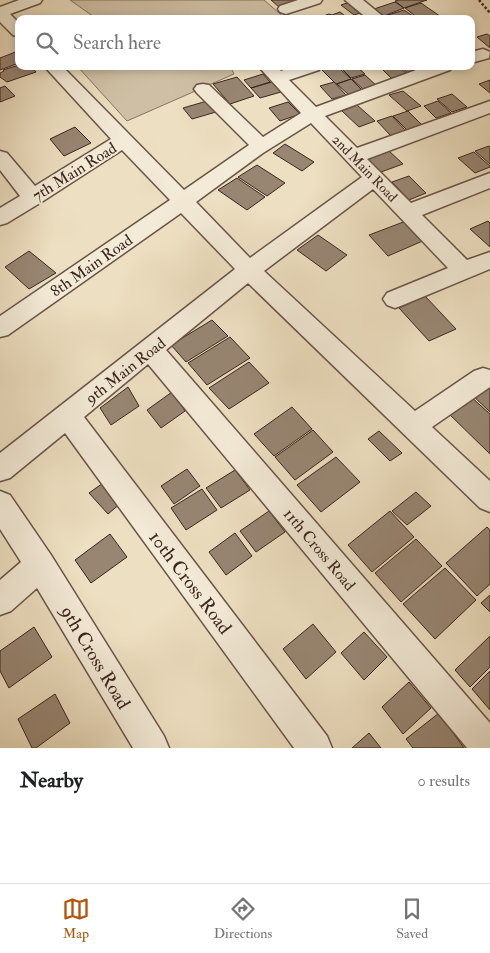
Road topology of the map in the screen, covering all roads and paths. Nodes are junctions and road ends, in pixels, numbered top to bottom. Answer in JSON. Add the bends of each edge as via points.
{"nodes":[{"id":1,"x":34,"y":0,"type":"edge"},
{"id":2,"x":314,"y":0,"type":"edge"},
{"id":3,"x":479,"y":0,"type":"edge"},
{"id":4,"x":358,"y":4,"type":"edge"},
{"id":5,"x":286,"y":9,"type":"dead end"},
{"id":6,"x":379,"y":11,"type":"edge"},
{"id":7,"x":0,"y":13,"type":"edge"},
{"id":8,"x":490,"y":13,"type":"edge"},
{"id":9,"x":15,"y":28,"type":"edge"},
{"id":10,"x":56,"y":70,"type":"edge"},
{"id":11,"x":286,"y":70,"type":"edge"},
{"id":12,"x":433,"y":70,"type":"edge"},
{"id":13,"x":272,"y":72,"type":"edge"},
{"id":14,"x":203,"y":89,"type":"dead end"},
{"id":15,"x":490,"y":107,"type":"edge"},
{"id":16,"x":313,"y":114,"type":"junction"},
{"id":17,"x":123,"y":140,"type":"junction"},
{"id":18,"x":261,"y":146,"type":"junction"},
{"id":19,"x":0,"y":157,"type":"edge"},
{"id":20,"x":352,"y":157,"type":"junction"},
{"id":21,"x":373,"y":178,"type":"junction"},
{"id":22,"x":490,"y":180,"type":"edge"},
{"id":23,"x":33,"y":198,"type":"junction"},
{"id":24,"x":182,"y":202,"type":"junction"},
{"id":25,"x":409,"y":212,"type":"junction"},
{"id":26,"x":0,"y":218,"type":"edge"},
{"id":27,"x":490,"y":260,"type":"edge"},
{"id":28,"x":249,"y":270,"type":"junction"},
{"id":29,"x":464,"y":271,"type":"junction"},
{"id":30,"x":395,"y":299,"type":"dead end"},
{"id":31,"x":0,"y":328,"type":"edge"},
{"id":32,"x":150,"y":350,"type":"junction"},
{"id":33,"x":483,"y":378,"type":"dead end"},
{"id":34,"x":67,"y":415,"type":"junction"},
{"id":35,"x":413,"y":426,"type":"junction"},
{"id":36,"x":0,"y":469,"type":"edge"},
{"id":37,"x":490,"y":499,"type":"edge"},
{"id":38,"x":0,"y":504,"type":"edge"},
{"id":39,"x":40,"y":565,"type":"junction"},
{"id":40,"x":0,"y":600,"type":"edge"},
{"id":41,"x":152,"y":748,"type":"edge"},
{"id":42,"x":315,"y":748,"type":"edge"},
{"id":43,"x":489,"y":748,"type":"edge"}],
"edges":[{"from":1,"to":7,"type":"street"},
{"from":2,"to":5,"type":"street"},
{"from":3,"to":8,"type":"path"},
{"from":4,"to":6,"type":"street"},
{"from":7,"to":9,"type":"street"},
{"from":10,"to":17,"type":"street"},
{"from":11,"to":13,"type":"street"},
{"from":12,"to":16,"type":"street","name":"8th Main Road"},
{"from":13,"to":16,"type":"street","name":"2nd Main Road"},
{"from":14,"to":18,"type":"street"},
{"from":15,"to":20,"type":"street"},
{"from":16,"to":18,"type":"street","name":"8th Main Road"},
{"from":16,"to":20,"type":"street","name":"2nd Main Road"},
{"from":17,"to":23,"type":"street","name":"7th Main Road"},
{"from":17,"to":24,"type":"street"},
{"from":18,"to":24,"type":"street","name":"8th Main Road"},
{"from":19,"to":23,"type":"street"},
{"from":20,"to":21,"type":"street","name":"2nd Main Road"},
{"from":21,"to":25,"type":"street","name":"2nd Main Road"},
{"from":21,"to":28,"type":"street","name":"9th Main Road"},
{"from":22,"to":25,"type":"street"},
{"from":23,"to":26,"type":"street","name":"7th Main Road"},
{"from":24,"to":28,"type":"street"},
{"from":24,"to":31,"type":"street","name":"8th Main Road"},
{"from":25,"to":29,"type":"street","name":"2nd Main Road"},
{"from":27,"to":29,"type":"street"},
{"from":28,"to":32,"type":"street","name":"9th Main Road"},
{"from":28,"to":35,"type":"street"},
{"from":29,"to":30,"type":"street"},
{"from":32,"to":34,"type":"street","name":"9th Main Road"},
{"from":32,"to":43,"type":"street","name":"11th Cross Road"},
{"from":33,"to":35,"type":"street"},
{"from":34,"to":36,"type":"street","name":"9th Main Road"},
{"from":34,"to":42,"type":"street","name":"10th Cross Road"},
{"from":35,"to":37,"type":"street"},
{"from":38,"to":39,"type":"street","name":"9th Cross Road"},
{"from":39,"to":40,"type":"street"},
{"from":39,"to":41,"type":"street","name":"9th Cross Road"}]}
